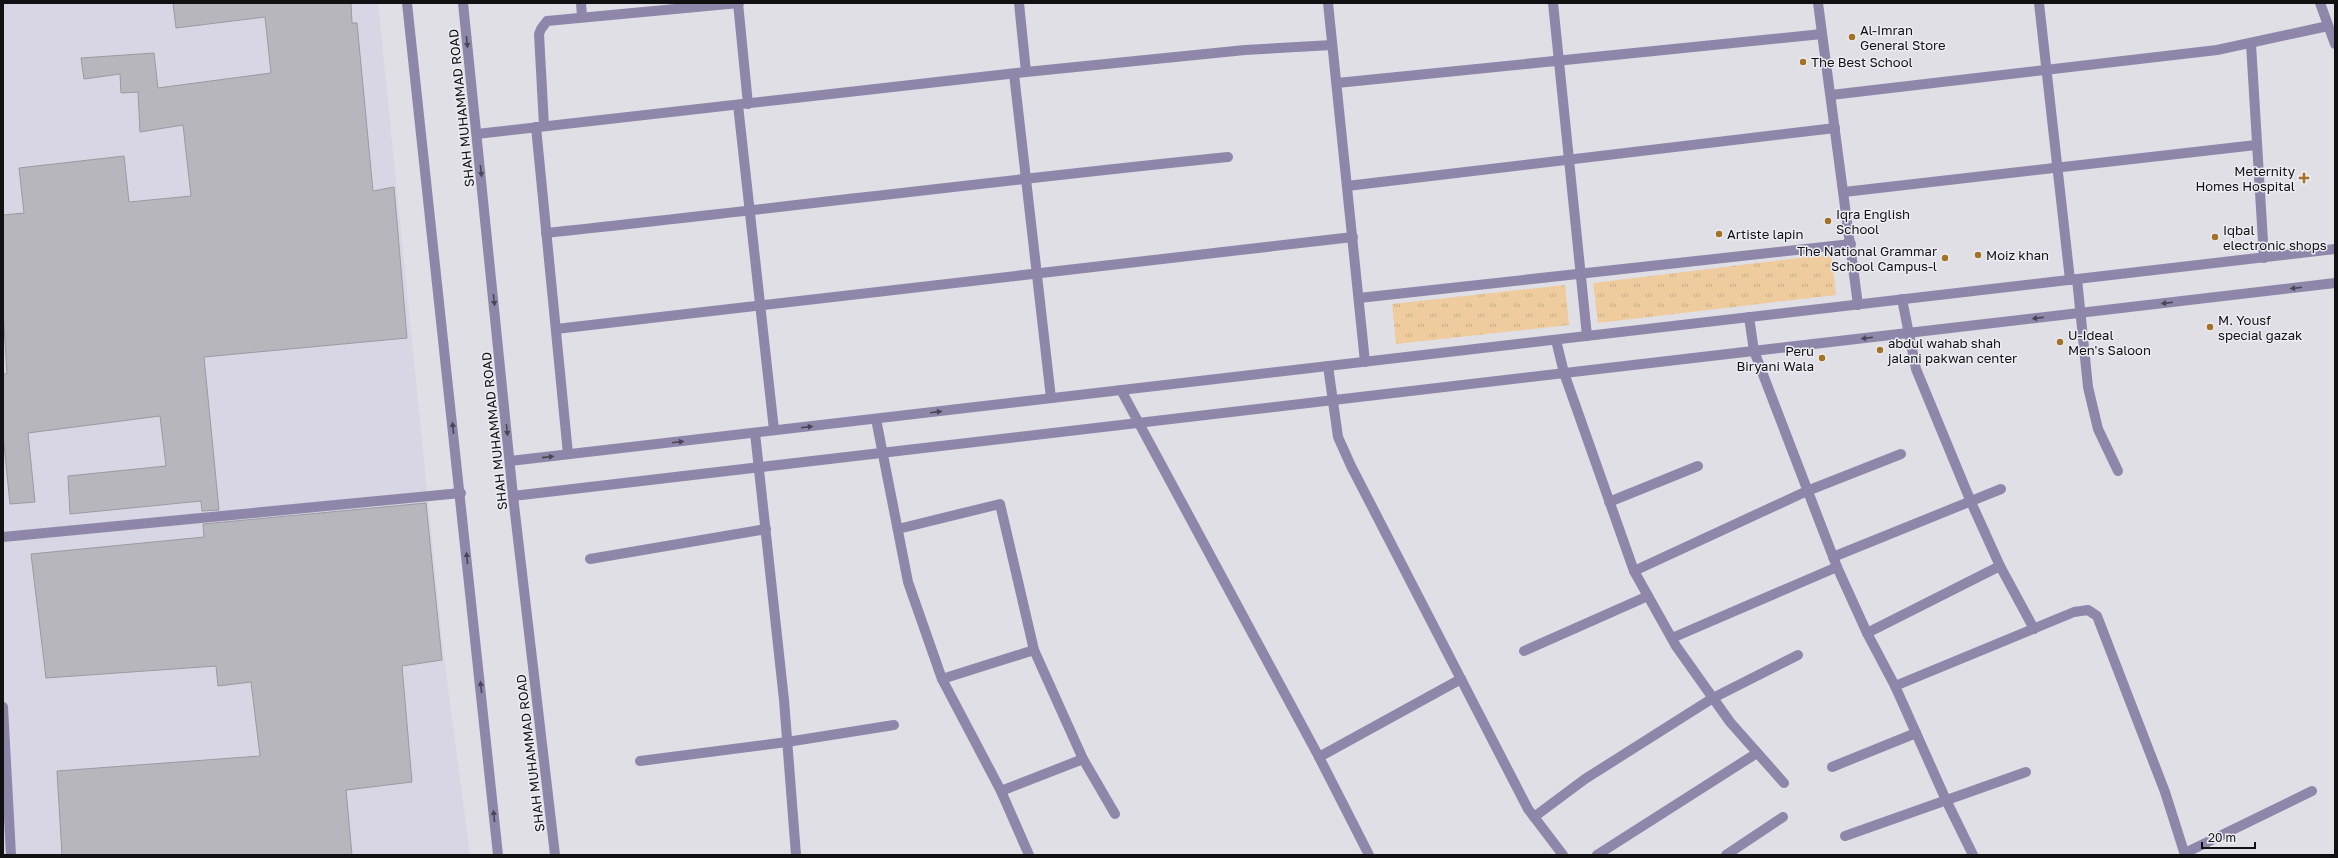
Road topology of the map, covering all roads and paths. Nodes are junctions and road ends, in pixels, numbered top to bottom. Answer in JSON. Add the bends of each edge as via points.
{"nodes":[{"id":1,"x":407,"y":3,"type":"edge"},
{"id":2,"x":463,"y":3,"type":"edge"},
{"id":3,"x":580,"y":3,"type":"edge"},
{"id":4,"x":738,"y":3,"type":"edge"},
{"id":5,"x":1019,"y":3,"type":"edge"},
{"id":6,"x":1328,"y":3,"type":"edge"},
{"id":7,"x":1553,"y":3,"type":"edge"},
{"id":8,"x":1818,"y":3,"type":"edge"},
{"id":9,"x":2039,"y":3,"type":"edge"},
{"id":10,"x":2320,"y":3,"type":"edge"},
{"id":11,"x":582,"y":16,"type":"junction"},
{"id":12,"x":2328,"y":26,"type":"junction"},
{"id":13,"x":1822,"y":34,"type":"junction"},
{"id":14,"x":2251,"y":44,"type":"junction"},
{"id":15,"x":2335,"y":44,"type":"edge"},
{"id":16,"x":1332,"y":45,"type":"junction"},
{"id":17,"x":1559,"y":60,"type":"junction"},
{"id":18,"x":2047,"y":70,"type":"junction"},
{"id":19,"x":1026,"y":72,"type":"junction"},
{"id":20,"x":1014,"y":74,"type":"junction"},
{"id":21,"x":1336,"y":83,"type":"junction"},
{"id":22,"x":1830,"y":95,"type":"junction"},
{"id":23,"x":743,"y":105,"type":"junction"},
{"id":24,"x":540,"y":127,"type":"junction"},
{"id":25,"x":1835,"y":128,"type":"junction"},
{"id":26,"x":477,"y":134,"type":"junction"},
{"id":27,"x":2256,"y":145,"type":"junction"},
{"id":28,"x":1228,"y":157,"type":"dead end"},
{"id":29,"x":1569,"y":160,"type":"junction"},
{"id":30,"x":2058,"y":168,"type":"junction"},
{"id":31,"x":1026,"y":177,"type":"junction"},
{"id":32,"x":1347,"y":186,"type":"junction"},
{"id":33,"x":1844,"y":192,"type":"junction"},
{"id":34,"x":750,"y":212,"type":"junction"},
{"id":35,"x":546,"y":233,"type":"junction"},
{"id":36,"x":1353,"y":237,"type":"junction"},
{"id":37,"x":1851,"y":244,"type":"junction"},
{"id":38,"x":2335,"y":249,"type":"edge"},
{"id":39,"x":2264,"y":258,"type":"junction"},
{"id":40,"x":1037,"y":273,"type":"junction"},
{"id":41,"x":1581,"y":275,"type":"junction"},
{"id":42,"x":2073,"y":280,"type":"junction"},
{"id":43,"x":2335,"y":283,"type":"edge"},
{"id":44,"x":1359,"y":298,"type":"junction"},
{"id":45,"x":1902,"y":300,"type":"junction"},
{"id":46,"x":760,"y":304,"type":"junction"},
{"id":47,"x":1858,"y":305,"type":"junction"},
{"id":48,"x":2080,"y":313,"type":"junction"},
{"id":49,"x":1749,"y":317,"type":"junction"},
{"id":50,"x":556,"y":328,"type":"junction"},
{"id":51,"x":1910,"y":333,"type":"junction"},
{"id":52,"x":1587,"y":336,"type":"junction"},
{"id":53,"x":1556,"y":340,"type":"junction"},
{"id":54,"x":1754,"y":351,"type":"junction"},
{"id":55,"x":1365,"y":362,"type":"junction"},
{"id":56,"x":1328,"y":366,"type":"junction"},
{"id":57,"x":1564,"y":373,"type":"junction"},
{"id":58,"x":1121,"y":390,"type":"junction"},
{"id":59,"x":1051,"y":398,"type":"junction"},
{"id":60,"x":1333,"y":400,"type":"junction"},
{"id":61,"x":876,"y":419,"type":"junction"},
{"id":62,"x":1140,"y":423,"type":"junction"},
{"id":63,"x":774,"y":430,"type":"junction"},
{"id":64,"x":755,"y":432,"type":"junction"},
{"id":65,"x":882,"y":453,"type":"junction"},
{"id":66,"x":568,"y":454,"type":"junction"},
{"id":67,"x":1901,"y":454,"type":"dead end"},
{"id":68,"x":510,"y":461,"type":"junction"},
{"id":69,"x":1698,"y":466,"type":"dead end"},
{"id":70,"x":759,"y":467,"type":"junction"},
{"id":71,"x":2118,"y":471,"type":"dead end"},
{"id":72,"x":2001,"y":489,"type":"dead end"},
{"id":73,"x":1807,"y":491,"type":"junction"},
{"id":74,"x":460,"y":493,"type":"junction"},
{"id":75,"x":513,"y":496,"type":"junction"},
{"id":76,"x":1609,"y":502,"type":"junction"},
{"id":77,"x":1971,"y":502,"type":"junction"},
{"id":78,"x":766,"y":529,"type":"junction"},
{"id":79,"x":898,"y":529,"type":"junction"},
{"id":80,"x":3,"y":537,"type":"edge"},
{"id":81,"x":1832,"y":557,"type":"junction"},
{"id":82,"x":590,"y":559,"type":"dead end"},
{"id":83,"x":2000,"y":566,"type":"junction"},
{"id":84,"x":1837,"y":567,"type":"junction"},
{"id":85,"x":1634,"y":571,"type":"junction"},
{"id":86,"x":1648,"y":596,"type":"junction"},
{"id":87,"x":2034,"y":628,"type":"junction"},
{"id":88,"x":1866,"y":633,"type":"junction"},
{"id":89,"x":1672,"y":638,"type":"junction"},
{"id":90,"x":1034,"y":650,"type":"junction"},
{"id":91,"x":1524,"y":651,"type":"dead end"},
{"id":92,"x":1798,"y":655,"type":"dead end"},
{"id":93,"x":942,"y":679,"type":"junction"},
{"id":94,"x":1461,"y":679,"type":"junction"},
{"id":95,"x":1895,"y":686,"type":"junction"},
{"id":96,"x":1713,"y":698,"type":"junction"},
{"id":97,"x":3,"y":707,"type":"edge"},
{"id":98,"x":894,"y":725,"type":"dead end"},
{"id":99,"x":1916,"y":733,"type":"junction"},
{"id":100,"x":787,"y":742,"type":"junction"},
{"id":101,"x":1757,"y":752,"type":"junction"},
{"id":102,"x":1320,"y":757,"type":"junction"},
{"id":103,"x":1083,"y":759,"type":"junction"},
{"id":104,"x":640,"y":761,"type":"dead end"},
{"id":105,"x":1832,"y":767,"type":"dead end"},
{"id":106,"x":2026,"y":772,"type":"dead end"},
{"id":107,"x":1784,"y":782,"type":"dead end"},
{"id":108,"x":2312,"y":790,"type":"dead end"},
{"id":109,"x":1001,"y":791,"type":"junction"},
{"id":110,"x":1946,"y":800,"type":"junction"},
{"id":111,"x":1115,"y":814,"type":"dead end"},
{"id":112,"x":1534,"y":817,"type":"junction"},
{"id":113,"x":1783,"y":817,"type":"dead end"},
{"id":114,"x":1845,"y":836,"type":"dead end"},
{"id":115,"x":2185,"y":854,"type":"edge"},
{"id":116,"x":11,"y":855,"type":"edge"},
{"id":117,"x":498,"y":855,"type":"edge"},
{"id":118,"x":555,"y":855,"type":"edge"},
{"id":119,"x":796,"y":855,"type":"edge"},
{"id":120,"x":1029,"y":855,"type":"edge"},
{"id":121,"x":1369,"y":855,"type":"edge"},
{"id":122,"x":1563,"y":855,"type":"edge"},
{"id":123,"x":1597,"y":855,"type":"edge"},
{"id":124,"x":1726,"y":855,"type":"edge"},
{"id":125,"x":1973,"y":855,"type":"edge"}],
"edges":[{"from":74,"to":1,"type":"street","one_way":true},
{"from":2,"to":26,"type":"street","name":"SHAH MUHAMMAD ROAD","one_way":true},
{"from":3,"to":11,"type":"street"},
{"from":4,"to":11,"type":"street"},
{"from":4,"to":23,"type":"street"},
{"from":5,"to":19,"type":"street"},
{"from":6,"to":16,"type":"street"},
{"from":7,"to":17,"type":"street"},
{"from":8,"to":13,"type":"street"},
{"from":9,"to":18,"type":"street"},
{"from":10,"to":12,"type":"street"},
{"from":11,"to":24,"type":"street","via":[[547,21],[541,29]]},
{"from":12,"to":14,"type":"street"},
{"from":12,"to":15,"type":"street"},
{"from":13,"to":17,"type":"street"},
{"from":13,"to":22,"type":"street"},
{"from":14,"to":18,"type":"street"},
{"from":14,"to":27,"type":"street"},
{"from":16,"to":19,"type":"street","via":[[1245,50]]},
{"from":16,"to":21,"type":"street"},
{"from":17,"to":21,"type":"street"},
{"from":17,"to":29,"type":"street"},
{"from":18,"to":22,"type":"street"},
{"from":18,"to":30,"type":"street"},
{"from":19,"to":20,"type":"street"},
{"from":20,"to":23,"type":"street"},
{"from":20,"to":31,"type":"street"},
{"from":21,"to":32,"type":"street"},
{"from":22,"to":25,"type":"street"},
{"from":23,"to":24,"type":"street"},
{"from":23,"to":34,"type":"street"},
{"from":24,"to":26,"type":"street"},
{"from":24,"to":35,"type":"street"},
{"from":25,"to":29,"type":"street"},
{"from":25,"to":33,"type":"street"},
{"from":26,"to":68,"type":"street","name":"SHAH MUHAMMAD ROAD","one_way":true},
{"from":27,"to":30,"type":"street"},
{"from":27,"to":39,"type":"street"},
{"from":28,"to":31,"type":"street"},
{"from":29,"to":32,"type":"street"},
{"from":29,"to":41,"type":"street"},
{"from":30,"to":33,"type":"street"},
{"from":30,"to":42,"type":"street"},
{"from":31,"to":34,"type":"street"},
{"from":31,"to":40,"type":"street"},
{"from":32,"to":36,"type":"street"},
{"from":33,"to":37,"type":"street"},
{"from":34,"to":35,"type":"street"},
{"from":34,"to":46,"type":"street"},
{"from":35,"to":50,"type":"street"},
{"from":36,"to":40,"type":"street"},
{"from":36,"to":44,"type":"street"},
{"from":37,"to":41,"type":"street"},
{"from":37,"to":47,"type":"street"},
{"from":38,"to":39,"type":"street"},
{"from":39,"to":42,"type":"street"},
{"from":40,"to":46,"type":"street"},
{"from":40,"to":59,"type":"street"},
{"from":41,"to":44,"type":"street"},
{"from":41,"to":52,"type":"street"},
{"from":42,"to":45,"type":"street"},
{"from":42,"to":48,"type":"street"},
{"from":43,"to":48,"type":"street","one_way":true},
{"from":44,"to":55,"type":"street"},
{"from":45,"to":47,"type":"street"},
{"from":45,"to":51,"type":"street"},
{"from":46,"to":50,"type":"street"},
{"from":46,"to":63,"type":"street"},
{"from":47,"to":49,"type":"street"},
{"from":48,"to":51,"type":"street","one_way":true},
{"from":48,"to":71,"type":"street","via":[[2088,387],[2098,430]]},
{"from":49,"to":52,"type":"street"},
{"from":49,"to":54,"type":"street"},
{"from":50,"to":66,"type":"street"},
{"from":51,"to":54,"type":"street","one_way":true},
{"from":51,"to":77,"type":"street","via":[[1916,369]]},
{"from":52,"to":53,"type":"street"},
{"from":53,"to":55,"type":"street"},
{"from":53,"to":57,"type":"street"},
{"from":54,"to":57,"type":"street"},
{"from":54,"to":73,"type":"street"},
{"from":55,"to":56,"type":"street"},
{"from":56,"to":58,"type":"street"},
{"from":56,"to":60,"type":"street"},
{"from":57,"to":60,"type":"street"},
{"from":57,"to":76,"type":"street"},
{"from":58,"to":59,"type":"street"},
{"from":58,"to":62,"type":"street"},
{"from":61,"to":59,"type":"street","one_way":true},
{"from":60,"to":62,"type":"street"},
{"from":60,"to":94,"type":"street","via":[[1338,437],[1351,466]]},
{"from":63,"to":61,"type":"street","one_way":true},
{"from":61,"to":65,"type":"street"},
{"from":62,"to":65,"type":"street"},
{"from":62,"to":102,"type":"street"},
{"from":63,"to":64,"type":"street"},
{"from":66,"to":64,"type":"street","one_way":true},
{"from":64,"to":70,"type":"street"},
{"from":65,"to":70,"type":"street"},
{"from":65,"to":79,"type":"street"},
{"from":68,"to":66,"type":"street","one_way":true},
{"from":67,"to":73,"type":"street"},
{"from":68,"to":75,"type":"street","name":"SHAH MUHAMMAD ROAD"},
{"from":69,"to":76,"type":"street"},
{"from":70,"to":75,"type":"street"},
{"from":70,"to":78,"type":"street"},
{"from":72,"to":77,"type":"street"},
{"from":73,"to":81,"type":"street"},
{"from":73,"to":85,"type":"street"},
{"from":74,"to":80,"type":"street"},
{"from":117,"to":74,"type":"street","one_way":true},
{"from":75,"to":118,"type":"street","name":"SHAH MUHAMMAD ROAD"},
{"from":76,"to":85,"type":"street"},
{"from":77,"to":81,"type":"street"},
{"from":77,"to":83,"type":"street"},
{"from":78,"to":82,"type":"street"},
{"from":78,"to":100,"type":"street"},
{"from":79,"to":90,"type":"street","via":[[1000,504]]},
{"from":79,"to":93,"type":"street","via":[[908,582]]},
{"from":81,"to":84,"type":"street"},
{"from":83,"to":87,"type":"street"},
{"from":83,"to":88,"type":"street"},
{"from":84,"to":88,"type":"street"},
{"from":84,"to":89,"type":"street"},
{"from":85,"to":86,"type":"street"},
{"from":86,"to":89,"type":"street"},
{"from":86,"to":91,"type":"street"},
{"from":87,"to":95,"type":"street"},
{"from":87,"to":115,"type":"street","via":[[2074,612],[2088,610],[2097,616],[2165,792]]},
{"from":88,"to":95,"type":"street"},
{"from":89,"to":96,"type":"street"},
{"from":90,"to":93,"type":"street"},
{"from":90,"to":103,"type":"street"},
{"from":92,"to":96,"type":"street"},
{"from":93,"to":109,"type":"street"},
{"from":94,"to":102,"type":"street"},
{"from":94,"to":112,"type":"street"},
{"from":95,"to":99,"type":"street"},
{"from":96,"to":101,"type":"street"},
{"from":96,"to":112,"type":"street","via":[[1585,780]]},
{"from":97,"to":116,"type":"street"},
{"from":98,"to":100,"type":"street"},
{"from":99,"to":105,"type":"street"},
{"from":99,"to":110,"type":"street"},
{"from":100,"to":104,"type":"street"},
{"from":100,"to":119,"type":"street"},
{"from":101,"to":107,"type":"street"},
{"from":101,"to":123,"type":"street"},
{"from":102,"to":121,"type":"street"},
{"from":103,"to":109,"type":"street"},
{"from":103,"to":111,"type":"street"},
{"from":106,"to":110,"type":"street"},
{"from":108,"to":115,"type":"street"},
{"from":109,"to":120,"type":"street"},
{"from":110,"to":114,"type":"street"},
{"from":110,"to":125,"type":"street"},
{"from":112,"to":122,"type":"street"},
{"from":113,"to":124,"type":"street"}]}
